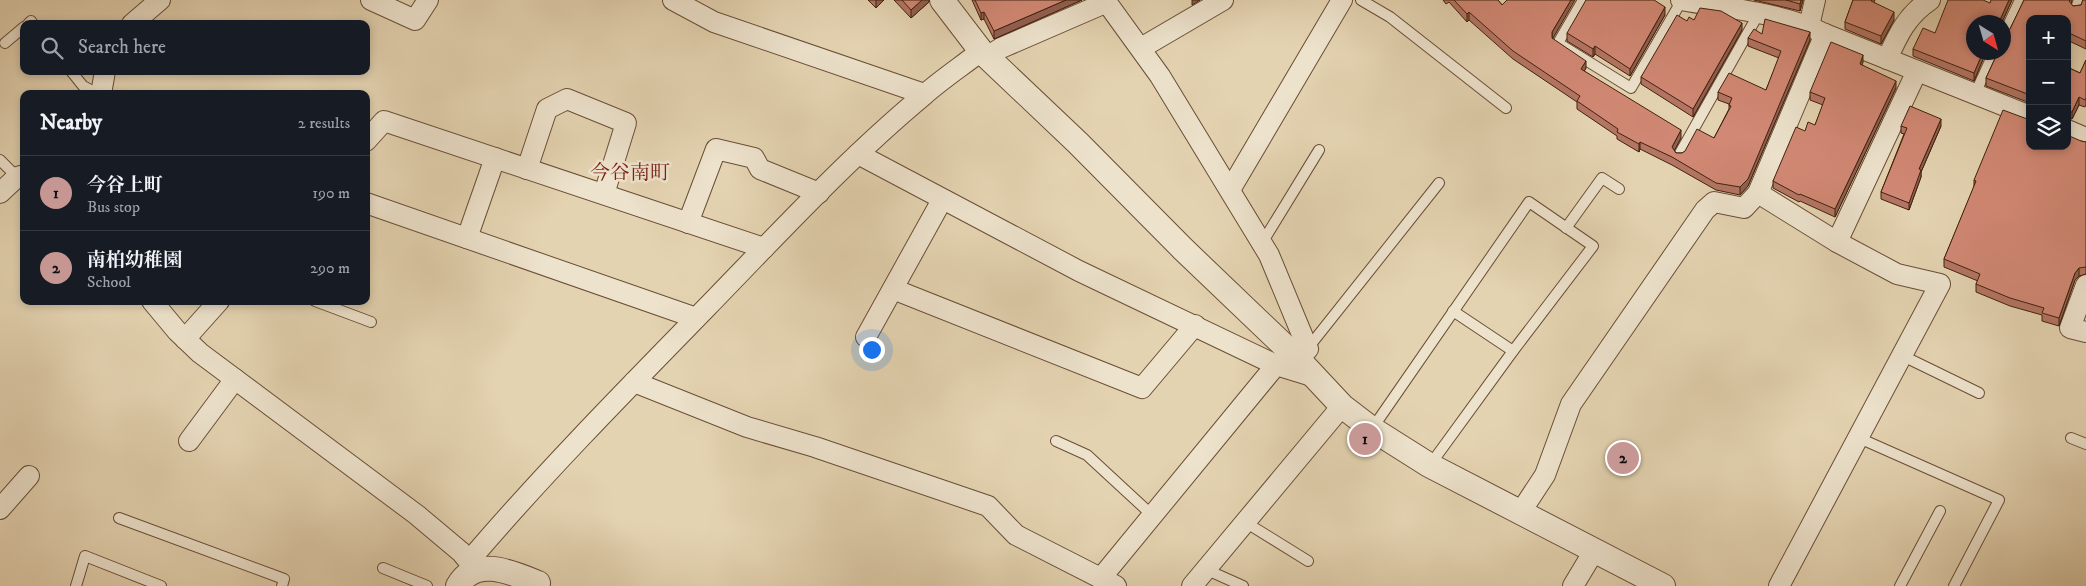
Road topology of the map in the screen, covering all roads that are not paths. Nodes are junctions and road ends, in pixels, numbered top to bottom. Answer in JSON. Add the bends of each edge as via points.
{"nodes":[{"id":1,"x":160,"y":0,"type":"edge"},
{"id":2,"x":370,"y":0,"type":"edge"},
{"id":3,"x":428,"y":0,"type":"edge"},
{"id":4,"x":674,"y":0,"type":"edge"},
{"id":5,"x":942,"y":0,"type":"edge"},
{"id":6,"x":1223,"y":0,"type":"edge"},
{"id":7,"x":1342,"y":0,"type":"edge"},
{"id":8,"x":1361,"y":0,"type":"edge"},
{"id":9,"x":1583,"y":0,"type":"edge"},
{"id":10,"x":1687,"y":0,"type":"edge"},
{"id":11,"x":1815,"y":0,"type":"edge"},
{"id":12,"x":1930,"y":0,"type":"edge"},
{"id":13,"x":2020,"y":0,"type":"edge"},
{"id":14,"x":1105,"y":2,"type":"edge"},
{"id":15,"x":1759,"y":13,"type":"junction"},
{"id":16,"x":2011,"y":19,"type":"edge"},
{"id":17,"x":137,"y":20,"type":"edge"},
{"id":18,"x":20,"y":30,"type":"edge"},
{"id":19,"x":1817,"y":30,"type":"junction"},
{"id":20,"x":4,"y":43,"type":"dead end"},
{"id":21,"x":1141,"y":48,"type":"junction"},
{"id":22,"x":984,"y":54,"type":"junction"},
{"id":23,"x":1887,"y":59,"type":"junction"},
{"id":24,"x":1990,"y":60,"type":"edge"},
{"id":25,"x":1917,"y":71,"type":"junction"},
{"id":26,"x":74,"y":75,"type":"edge"},
{"id":27,"x":104,"y":75,"type":"edge"},
{"id":28,"x":91,"y":90,"type":"edge"},
{"id":29,"x":100,"y":90,"type":"edge"},
{"id":30,"x":924,"y":94,"type":"junction"},
{"id":31,"x":1975,"y":94,"type":"junction"},
{"id":32,"x":1506,"y":108,"type":"dead end"},
{"id":33,"x":2026,"y":114,"type":"edge"},
{"id":34,"x":2071,"y":132,"type":"edge"},
{"id":35,"x":370,"y":137,"type":"edge"},
{"id":36,"x":2086,"y":138,"type":"edge"},
{"id":37,"x":1319,"y":150,"type":"dead end"},
{"id":38,"x":858,"y":154,"type":"junction"},
{"id":39,"x":1679,"y":155,"type":"edge"},
{"id":40,"x":494,"y":158,"type":"junction"},
{"id":41,"x":0,"y":160,"type":"edge"},
{"id":42,"x":527,"y":169,"type":"junction"},
{"id":43,"x":20,"y":176,"type":"edge"},
{"id":44,"x":1439,"y":183,"type":"dead end"},
{"id":45,"x":1619,"y":189,"type":"dead end"},
{"id":46,"x":1230,"y":190,"type":"junction"},
{"id":47,"x":0,"y":193,"type":"edge"},
{"id":48,"x":819,"y":193,"type":"junction"},
{"id":49,"x":1758,"y":193,"type":"junction"},
{"id":50,"x":604,"y":194,"type":"junction"},
{"id":51,"x":942,"y":200,"type":"junction"},
{"id":52,"x":370,"y":204,"type":"edge"},
{"id":53,"x":688,"y":224,"type":"junction"},
{"id":54,"x":1566,"y":228,"type":"junction"},
{"id":55,"x":467,"y":238,"type":"junction"},
{"id":56,"x":1837,"y":242,"type":"junction"},
{"id":57,"x":1262,"y":243,"type":"junction"},
{"id":58,"x":764,"y":248,"type":"junction"},
{"id":59,"x":2086,"y":285,"type":"edge"},
{"id":60,"x":894,"y":289,"type":"junction"},
{"id":61,"x":155,"y":305,"type":"edge"},
{"id":62,"x":216,"y":305,"type":"edge"},
{"id":63,"x":326,"y":305,"type":"edge"},
{"id":64,"x":1453,"y":311,"type":"junction"},
{"id":65,"x":696,"y":318,"type":"junction"},
{"id":66,"x":371,"y":322,"type":"dead end"},
{"id":67,"x":1195,"y":326,"type":"junction"},
{"id":68,"x":2086,"y":332,"type":"edge"},
{"id":69,"x":866,"y":337,"type":"dead end"},
{"id":70,"x":185,"y":339,"type":"junction"},
{"id":71,"x":1513,"y":350,"type":"junction"},
{"id":72,"x":1903,"y":356,"type":"junction"},
{"id":73,"x":1294,"y":357,"type":"junction"},
{"id":74,"x":235,"y":379,"type":"junction"},
{"id":75,"x":634,"y":382,"type":"junction"},
{"id":76,"x":1979,"y":393,"type":"dead end"},
{"id":77,"x":1342,"y":406,"type":"junction"},
{"id":78,"x":1372,"y":429,"type":"junction"},
{"id":79,"x":1859,"y":438,"type":"junction"},
{"id":80,"x":2071,"y":438,"type":"dead end"},
{"id":81,"x":189,"y":441,"type":"dead end"},
{"id":82,"x":1056,"y":441,"type":"dead end"},
{"id":83,"x":2086,"y":444,"type":"edge"},
{"id":84,"x":1430,"y":466,"type":"junction"},
{"id":85,"x":29,"y":476,"type":"dead end"},
{"id":86,"x":0,"y":509,"type":"edge"},
{"id":87,"x":1940,"y":511,"type":"dead end"},
{"id":88,"x":1520,"y":513,"type":"junction"},
{"id":89,"x":1153,"y":516,"type":"junction"},
{"id":90,"x":119,"y":518,"type":"dead end"},
{"id":91,"x":1245,"y":522,"type":"junction"},
{"id":92,"x":1594,"y":550,"type":"junction"},
{"id":93,"x":1308,"y":561,"type":"dead end"},
{"id":94,"x":383,"y":568,"type":"dead end"},
{"id":95,"x":475,"y":569,"type":"junction"},
{"id":96,"x":1205,"y":569,"type":"junction"},
{"id":97,"x":1108,"y":582,"type":"edge"},
{"id":98,"x":542,"y":584,"type":"edge"},
{"id":99,"x":76,"y":586,"type":"edge"},
{"id":100,"x":161,"y":586,"type":"edge"},
{"id":101,"x":282,"y":586,"type":"edge"},
{"id":102,"x":427,"y":586,"type":"edge"},
{"id":103,"x":458,"y":586,"type":"edge"},
{"id":104,"x":1192,"y":586,"type":"edge"},
{"id":105,"x":1243,"y":586,"type":"edge"},
{"id":106,"x":1573,"y":586,"type":"edge"},
{"id":107,"x":1663,"y":586,"type":"edge"},
{"id":108,"x":1779,"y":586,"type":"edge"},
{"id":109,"x":1900,"y":586,"type":"edge"},
{"id":110,"x":1954,"y":586,"type":"edge"}],
"edges":[{"from":1,"to":17,"type":"street"},
{"from":2,"to":3,"type":"street","via":[[415,20]]},
{"from":4,"to":30,"type":"street","via":[[714,22]]},
{"from":5,"to":22,"type":"street"},
{"from":6,"to":21,"type":"street"},
{"from":7,"to":46,"type":"street"},
{"from":8,"to":32,"type":"lane","via":[[1390,17]]},
{"from":9,"to":10,"type":"lane","via":[[1558,43],[1631,88]]},
{"from":10,"to":15,"type":"street"},
{"from":11,"to":19,"type":"street"},
{"from":12,"to":23,"type":"street","via":[[1905,23]]},
{"from":13,"to":16,"type":"lane"},
{"from":14,"to":21,"type":"street"},
{"from":14,"to":22,"type":"street"},
{"from":15,"to":19,"type":"street"},
{"from":15,"to":39,"type":"lane"},
{"from":18,"to":20,"type":"lane"},
{"from":19,"to":23,"type":"street"},
{"from":19,"to":49,"type":"street"},
{"from":21,"to":46,"type":"street"},
{"from":22,"to":30,"type":"street"},
{"from":22,"to":73,"type":"street"},
{"from":23,"to":25,"type":"street"},
{"from":24,"to":31,"type":"lane"},
{"from":25,"to":31,"type":"street"},
{"from":25,"to":56,"type":"street"},
{"from":26,"to":28,"type":"lane"},
{"from":27,"to":29,"type":"street"},
{"from":30,"to":38,"type":"street"},
{"from":31,"to":33,"type":"street"},
{"from":34,"to":36,"type":"street"},
{"from":35,"to":40,"type":"street","via":[[384,121]]},
{"from":37,"to":57,"type":"lane"},
{"from":38,"to":48,"type":"street"},
{"from":38,"to":51,"type":"street"},
{"from":40,"to":42,"type":"street"},
{"from":40,"to":55,"type":"street"},
{"from":41,"to":43,"type":"lane"},
{"from":42,"to":50,"type":"street"},
{"from":42,"to":50,"type":"street","via":[[546,109],[567,99],[626,123]]},
{"from":43,"to":47,"type":"street"},
{"from":44,"to":73,"type":"lane"},
{"from":45,"to":54,"type":"lane","via":[[1602,178]]},
{"from":46,"to":57,"type":"street"},
{"from":48,"to":53,"type":"street","via":[[760,169],[754,158],[716,149]]},
{"from":48,"to":58,"type":"street"},
{"from":49,"to":56,"type":"street"},
{"from":49,"to":88,"type":"street","via":[[1744,208],[1714,202],[1705,210],[1571,404],[1545,475]]},
{"from":50,"to":53,"type":"street"},
{"from":51,"to":60,"type":"street"},
{"from":51,"to":67,"type":"street"},
{"from":52,"to":55,"type":"street"},
{"from":53,"to":58,"type":"street"},
{"from":54,"to":64,"type":"lane","via":[[1528,202]]},
{"from":54,"to":71,"type":"lane","via":[[1592,246]]},
{"from":55,"to":65,"type":"street"},
{"from":56,"to":72,"type":"street","via":[[1897,274],[1940,284]]},
{"from":57,"to":73,"type":"street","via":[[1269,255]]},
{"from":58,"to":65,"type":"street"},
{"from":59,"to":68,"type":"street","via":[[2070,328]]},
{"from":60,"to":67,"type":"street","via":[[1142,388]]},
{"from":60,"to":69,"type":"street"},
{"from":61,"to":70,"type":"street"},
{"from":62,"to":70,"type":"street"},
{"from":63,"to":66,"type":"lane"},
{"from":64,"to":71,"type":"lane"},
{"from":64,"to":78,"type":"lane"},
{"from":65,"to":75,"type":"street"},
{"from":67,"to":73,"type":"street"},
{"from":70,"to":74,"type":"street"},
{"from":71,"to":84,"type":"lane"},
{"from":72,"to":76,"type":"lane"},
{"from":72,"to":79,"type":"street"},
{"from":73,"to":77,"type":"street"},
{"from":73,"to":89,"type":"street"},
{"from":74,"to":81,"type":"street"},
{"from":74,"to":95,"type":"street","via":[[417,515],[461,552]]},
{"from":75,"to":95,"type":"street","via":[[475,554]]},
{"from":75,"to":97,"type":"street","via":[[747,427],[988,506],[1016,535]]},
{"from":77,"to":78,"type":"street"},
{"from":77,"to":91,"type":"street"},
{"from":78,"to":84,"type":"street"},
{"from":79,"to":108,"type":"street"},
{"from":79,"to":110,"type":"lane","via":[[1999,500]]},
{"from":80,"to":83,"type":"lane"},
{"from":82,"to":89,"type":"lane","via":[[1087,455]]},
{"from":84,"to":88,"type":"street"},
{"from":85,"to":86,"type":"street"},
{"from":87,"to":109,"type":"lane"},
{"from":88,"to":92,"type":"street"},
{"from":89,"to":97,"type":"street"},
{"from":90,"to":101,"type":"lane","via":[[284,579]]},
{"from":91,"to":93,"type":"lane"},
{"from":91,"to":96,"type":"street"},
{"from":92,"to":106,"type":"street"},
{"from":92,"to":107,"type":"street"},
{"from":94,"to":102,"type":"lane"},
{"from":95,"to":98,"type":"street","via":[[508,571]]},
{"from":95,"to":103,"type":"street"},
{"from":96,"to":104,"type":"street"},
{"from":96,"to":105,"type":"lane"},
{"from":99,"to":100,"type":"lane","via":[[85,556]]}]}
